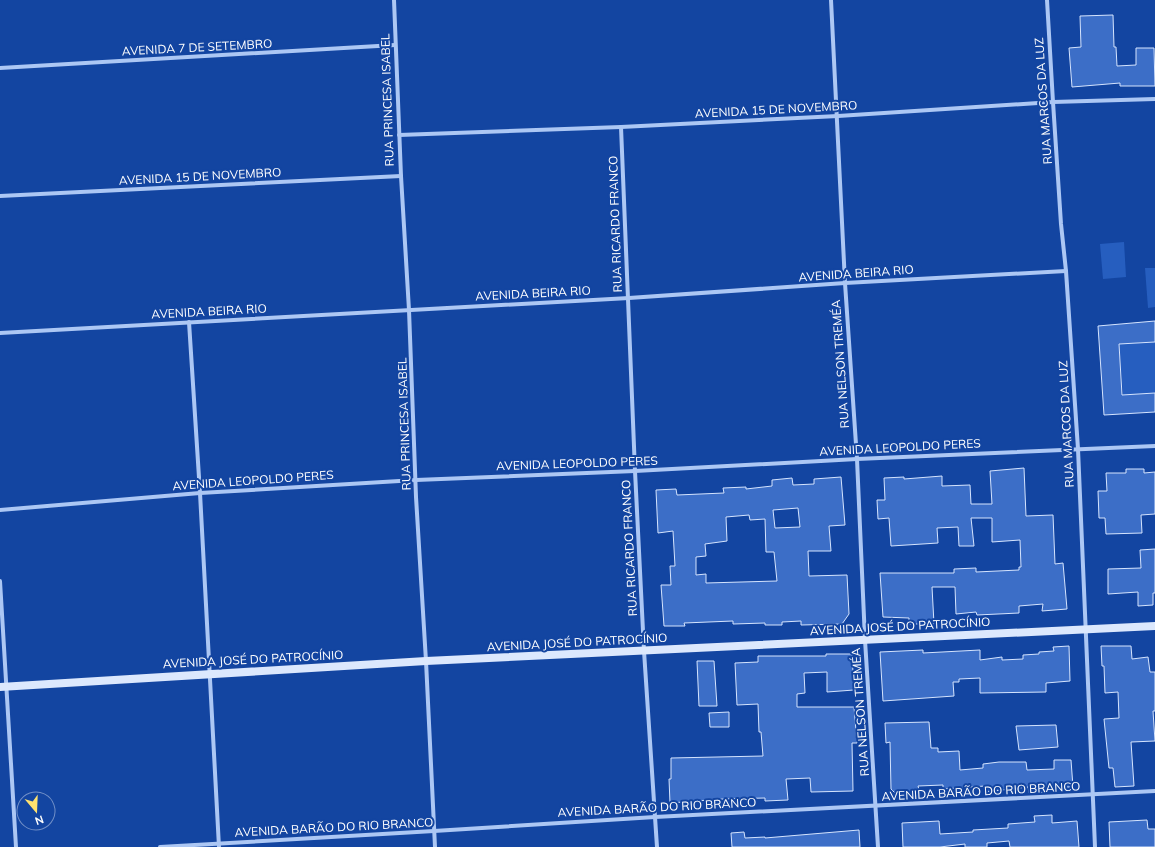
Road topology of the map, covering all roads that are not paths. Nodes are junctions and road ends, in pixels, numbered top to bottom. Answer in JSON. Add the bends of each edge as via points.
{"nodes":[{"id":1,"x":394,"y":0,"type":"edge"},
{"id":2,"x":832,"y":0,"type":"edge"},
{"id":3,"x":1047,"y":0,"type":"edge"},
{"id":4,"x":395,"y":45,"type":"junction"},
{"id":5,"x":0,"y":68,"type":"edge"},
{"id":6,"x":1155,"y":99,"type":"edge"},
{"id":7,"x":1053,"y":102,"type":"junction"},
{"id":8,"x":838,"y":116,"type":"junction"},
{"id":9,"x":621,"y":127,"type":"junction"},
{"id":10,"x":399,"y":135,"type":"junction"},
{"id":11,"x":400,"y":176,"type":"junction"},
{"id":12,"x":0,"y":196,"type":"edge"},
{"id":13,"x":1066,"y":271,"type":"junction"},
{"id":14,"x":845,"y":283,"type":"junction"},
{"id":15,"x":629,"y":298,"type":"junction"},
{"id":16,"x":409,"y":310,"type":"junction"},
{"id":17,"x":189,"y":322,"type":"junction"},
{"id":18,"x":0,"y":333,"type":"edge"},
{"id":19,"x":1155,"y":446,"type":"edge"},
{"id":20,"x":1078,"y":449,"type":"junction"},
{"id":21,"x":857,"y":459,"type":"junction"},
{"id":22,"x":635,"y":471,"type":"junction"},
{"id":23,"x":416,"y":480,"type":"junction"},
{"id":24,"x":200,"y":493,"type":"junction"},
{"id":25,"x":0,"y":510,"type":"edge"},
{"id":26,"x":0,"y":581,"type":"edge"},
{"id":27,"x":1155,"y":626,"type":"edge"},
{"id":28,"x":1086,"y":630,"type":"junction"},
{"id":29,"x":864,"y":640,"type":"junction"},
{"id":30,"x":644,"y":651,"type":"junction"},
{"id":31,"x":426,"y":661,"type":"junction"},
{"id":32,"x":210,"y":674,"type":"junction"},
{"id":33,"x":4,"y":687,"type":"edge"},
{"id":34,"x":1155,"y":791,"type":"edge"},
{"id":35,"x":1094,"y":795,"type":"junction"},
{"id":36,"x":876,"y":806,"type":"junction"},
{"id":37,"x":655,"y":816,"type":"junction"},
{"id":38,"x":434,"y":831,"type":"junction"},
{"id":39,"x":219,"y":845,"type":"edge"},
{"id":40,"x":16,"y":847,"type":"edge"},
{"id":41,"x":160,"y":847,"type":"edge"},
{"id":42,"x":435,"y":847,"type":"edge"},
{"id":43,"x":657,"y":847,"type":"edge"},
{"id":44,"x":878,"y":847,"type":"edge"},
{"id":45,"x":1095,"y":847,"type":"edge"}],
"edges":[{"from":1,"to":4,"type":"street","name":"RUA PRINCESA ISABEL"},
{"from":2,"to":8,"type":"street","name":"RUA NELSON TREMÉA"},
{"from":3,"to":7,"type":"street","name":"RUA MARCOS DA LUZ"},
{"from":4,"to":5,"type":"street","name":"AVENIDA 7 DE SETEMBRO"},
{"from":4,"to":10,"type":"street","name":"RUA PRINCESA ISABEL"},
{"from":6,"to":7,"type":"street","name":"AVENIDA 15 DE NOVEMBRO"},
{"from":7,"to":8,"type":"street","name":"AVENIDA 15 DE NOVEMBRO"},
{"from":7,"to":13,"type":"street","name":"RUA MARCOS DA LUZ"},
{"from":8,"to":9,"type":"street","name":"AVENIDA 15 DE NOVEMBRO"},
{"from":8,"to":14,"type":"street","name":"RUA NELSON TREMÉA"},
{"from":9,"to":10,"type":"street","name":"AVENIDA 15 DE NOVEMBRO"},
{"from":9,"to":15,"type":"street","name":"RUA RICARDO FRANCO"},
{"from":10,"to":11,"type":"street","name":"RUA PRINCESA ISABEL"},
{"from":11,"to":12,"type":"street","name":"AVENIDA 15 DE NOVEMBRO"},
{"from":11,"to":16,"type":"street","name":"RUA PRINCESA ISABEL"},
{"from":13,"to":14,"type":"street","name":"AVENIDA BEIRA RIO"},
{"from":13,"to":20,"type":"street","name":"RUA MARCOS DA LUZ"},
{"from":14,"to":15,"type":"street","name":"AVENIDA BEIRA RIO"},
{"from":14,"to":21,"type":"street","name":"RUA NELSON TREMÉA"},
{"from":15,"to":16,"type":"street","name":"AVENIDA BEIRA RIO"},
{"from":15,"to":22,"type":"street","name":"RUA RICARDO FRANCO"},
{"from":16,"to":17,"type":"street","name":"AVENIDA BEIRA RIO"},
{"from":16,"to":23,"type":"street","name":"RUA PRINCESA ISABEL"},
{"from":17,"to":18,"type":"street","name":"AVENIDA BEIRA RIO"},
{"from":17,"to":24,"type":"street"},
{"from":19,"to":20,"type":"street","name":"AVENIDA LEOPOLDO PERES"},
{"from":20,"to":21,"type":"street","name":"AVENIDA LEOPOLDO PERES"},
{"from":20,"to":28,"type":"street","name":"RUA MARCOS DA LUZ"},
{"from":21,"to":22,"type":"street","name":"AVENIDA LEOPOLDO PERES"},
{"from":21,"to":29,"type":"street","name":"RUA NELSON TREMÉA"},
{"from":22,"to":23,"type":"street","name":"AVENIDA LEOPOLDO PERES"},
{"from":22,"to":30,"type":"street","name":"RUA RICARDO FRANCO"},
{"from":23,"to":24,"type":"street","name":"AVENIDA LEOPOLDO PERES"},
{"from":23,"to":31,"type":"street","name":"RUA PRINCESA ISABEL"},
{"from":24,"to":25,"type":"street","name":"AVENIDA LEOPOLDO PERES"},
{"from":24,"to":32,"type":"street"},
{"from":26,"to":33,"type":"street"},
{"from":27,"to":28,"type":"street","name":"AVENIDA JOSÉ DO PATROCÍNIO"},
{"from":28,"to":29,"type":"street","name":"AVENIDA JOSÉ DO PATROCÍNIO"},
{"from":28,"to":35,"type":"street","name":"RUA MARCOS DA LUZ"},
{"from":29,"to":30,"type":"street","name":"AVENIDA JOSÉ DO PATROCÍNIO"},
{"from":29,"to":36,"type":"street","name":"RUA NELSON TREMÉA"},
{"from":30,"to":31,"type":"street","name":"AVENIDA JOSÉ DO PATROCÍNIO"},
{"from":30,"to":37,"type":"street","name":"RUA RICARDO FRANCO"},
{"from":31,"to":32,"type":"street","name":"AVENIDA JOSÉ DO PATROCÍNIO"},
{"from":31,"to":38,"type":"street","name":"RUA PRINCESA ISABEL"},
{"from":32,"to":33,"type":"street","name":"AVENIDA JOSÉ DO PATROCÍNIO"},
{"from":32,"to":39,"type":"street"},
{"from":33,"to":40,"type":"street"},
{"from":34,"to":35,"type":"street","name":"AVENIDA BARÃO DO RIO BRANCO"},
{"from":35,"to":36,"type":"street","name":"AVENIDA BARÃO DO RIO BRANCO"},
{"from":35,"to":45,"type":"street","name":"RUA MARCOS DA LUZ"},
{"from":36,"to":37,"type":"street","name":"AVENIDA BARÃO DO RIO BRANCO"},
{"from":36,"to":44,"type":"street","name":"RUA NELSON TREMÉA"},
{"from":37,"to":38,"type":"street","name":"AVENIDA BARÃO DO RIO BRANCO"},
{"from":37,"to":43,"type":"street","name":"RUA RICARDO FRANCO"},
{"from":38,"to":39,"type":"street","name":"AVENIDA BARÃO DO RIO BRANCO"},
{"from":38,"to":42,"type":"street","name":"RUA PRINCESA ISABEL"},
{"from":39,"to":41,"type":"street","name":"AVENIDA BARÃO DO RIO BRANCO"}]}
